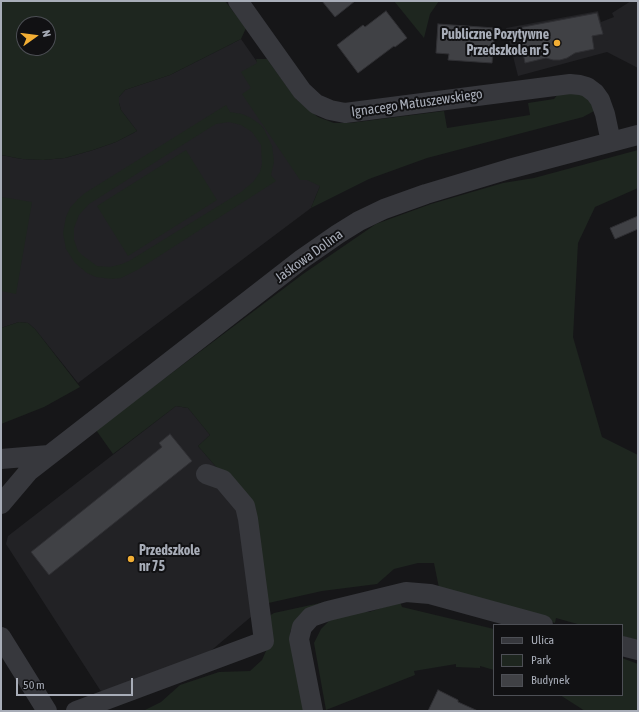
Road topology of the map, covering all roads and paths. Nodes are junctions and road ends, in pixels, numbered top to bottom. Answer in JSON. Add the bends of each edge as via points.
{"nodes":[{"id":1,"x":238,"y":1,"type":"edge"},
{"id":2,"x":638,"y":135,"type":"edge"},
{"id":3,"x":611,"y":142,"type":"junction"},
{"id":4,"x":49,"y":455,"type":"junction"},
{"id":5,"x":1,"y":459,"type":"edge"},
{"id":6,"x":29,"y":471,"type":"junction"},
{"id":7,"x":206,"y":474,"type":"dead end"},
{"id":8,"x":1,"y":483,"type":"edge"},
{"id":9,"x":1,"y":504,"type":"edge"},
{"id":10,"x":539,"y":624,"type":"edge"},
{"id":11,"x":1,"y":637,"type":"edge"},
{"id":12,"x":623,"y":646,"type":"edge"},
{"id":13,"x":638,"y":650,"type":"edge"},
{"id":14,"x":46,"y":711,"type":"edge"},
{"id":15,"x":76,"y":711,"type":"edge"},
{"id":16,"x":313,"y":711,"type":"edge"}],
"edges":[{"from":1,"to":3,"type":"street","name":"Ignacego Matuszewskiego","via":[[302,91],[316,104],[330,110],[346,112],[570,84],[587,87],[600,100]]},
{"from":2,"to":3,"type":"street","name":"Jaśkowa Dolina"},
{"from":3,"to":4,"type":"street","name":"Jaśkowa Dolina","via":[[426,194],[359,221],[302,259]]},
{"from":4,"to":5,"type":"street"},
{"from":4,"to":6,"type":"street","name":"Jaśkowa Dolina"},
{"from":6,"to":8,"type":"street","name":"Jaśkowa Dolina"},
{"from":6,"to":9,"type":"street","name":"Jaśkowa Dolina"},
{"from":7,"to":15,"type":"street","via":[[223,480],[244,506],[248,519],[264,641]]},
{"from":10,"to":16,"type":"street","via":[[430,594],[406,592],[311,617],[302,627],[299,639]]},
{"from":11,"to":14,"type":"street"},
{"from":12,"to":13,"type":"street"}]}
